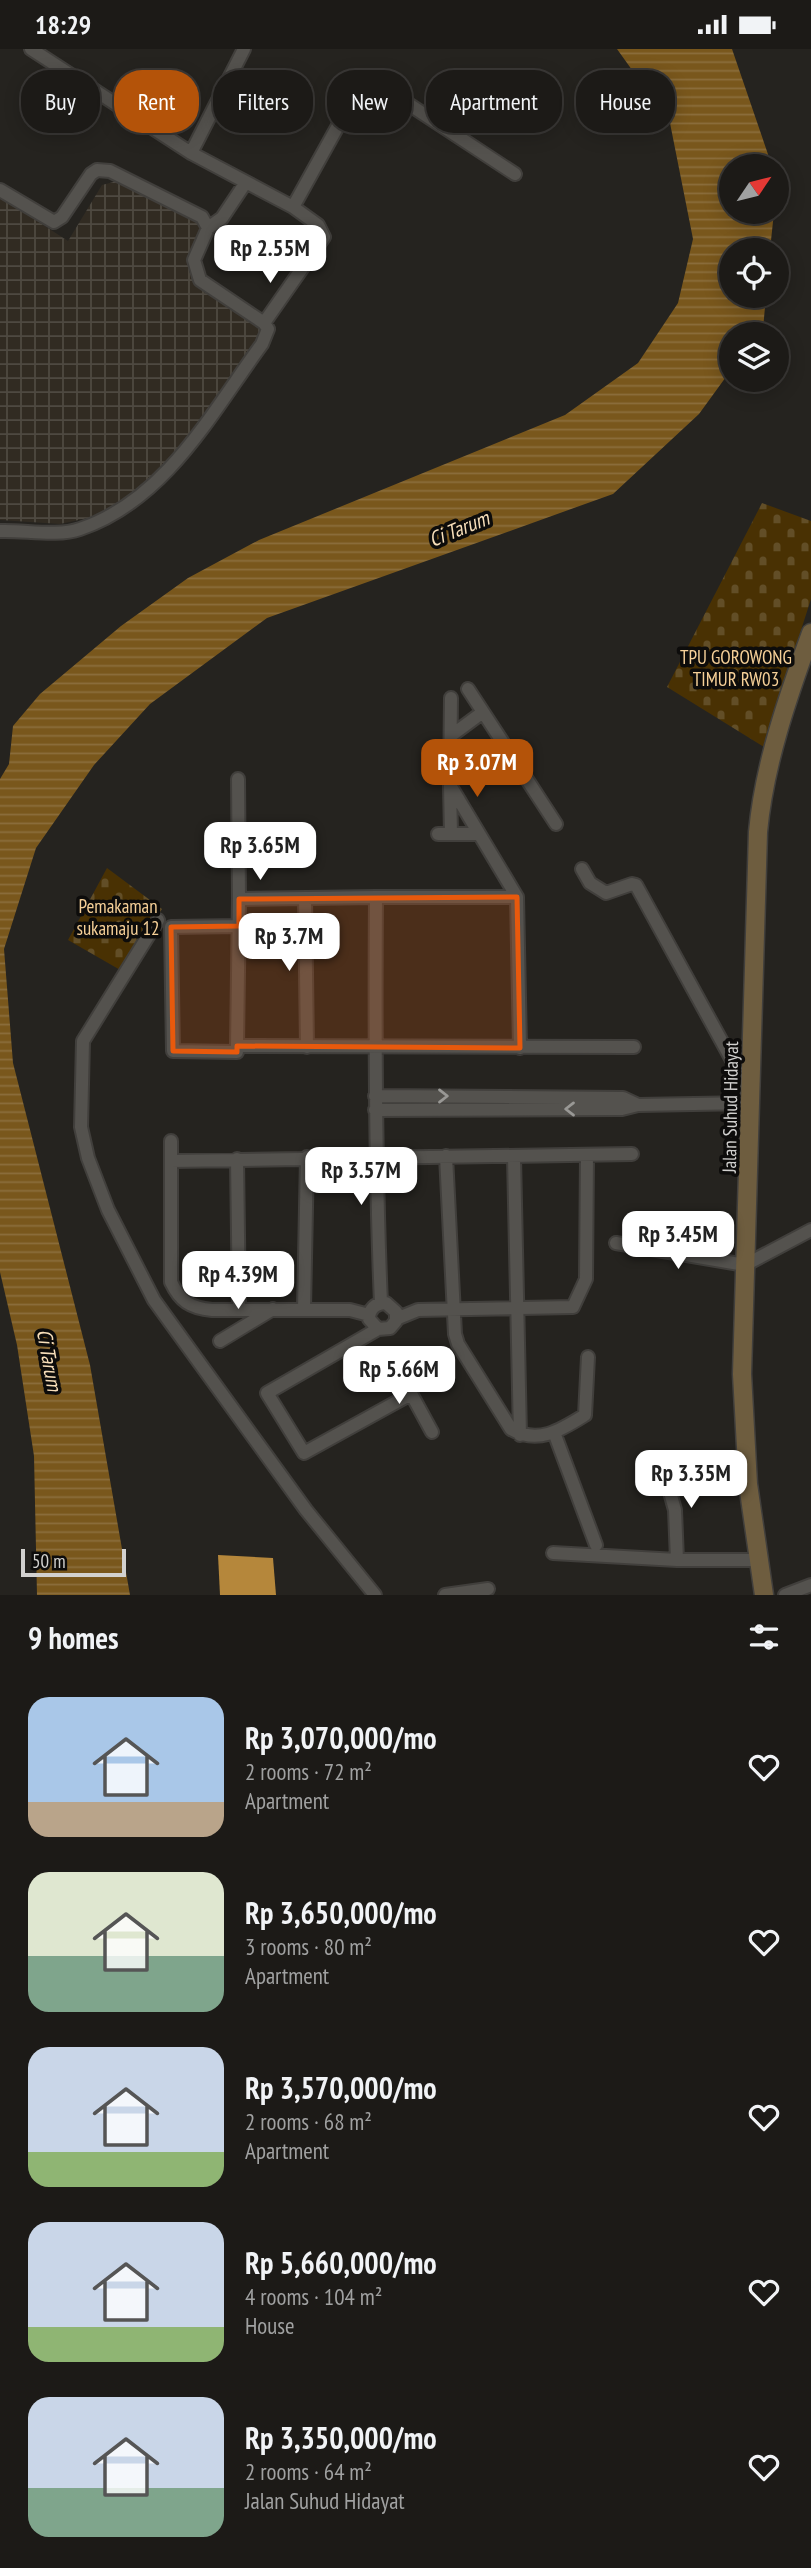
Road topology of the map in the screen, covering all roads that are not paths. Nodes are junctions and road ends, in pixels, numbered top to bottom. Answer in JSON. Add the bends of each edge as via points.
{"nodes":[{"id":1,"x":31,"y":49,"type":"edge"},
{"id":2,"x":244,"y":49,"type":"edge"},
{"id":3,"x":191,"y":153,"type":"junction"},
{"id":4,"x":515,"y":174,"type":"dead end"},
{"id":5,"x":246,"y":182,"type":"junction"},
{"id":6,"x":0,"y":190,"type":"edge"},
{"id":7,"x":293,"y":207,"type":"junction"},
{"id":8,"x":208,"y":228,"type":"junction"},
{"id":9,"x":264,"y":323,"type":"junction"},
{"id":10,"x":0,"y":531,"type":"edge"},
{"id":11,"x":811,"y":633,"type":"edge"},
{"id":12,"x":468,"y":689,"type":"dead end"},
{"id":13,"x":451,"y":698,"type":"dead end"},
{"id":14,"x":484,"y":712,"type":"junction"},
{"id":15,"x":452,"y":735,"type":"junction"},
{"id":16,"x":238,"y":779,"type":"dead end"},
{"id":17,"x":450,"y":785,"type":"junction"},
{"id":18,"x":556,"y":824,"type":"dead end"},
{"id":19,"x":479,"y":834,"type":"junction"},
{"id":20,"x":582,"y":869,"type":"dead end"},
{"id":21,"x":376,"y":897,"type":"junction"},
{"id":22,"x":517,"y":897,"type":"junction"},
{"id":23,"x":305,"y":898,"type":"junction"},
{"id":24,"x":239,"y":899,"type":"junction"},
{"id":25,"x":158,"y":920,"type":"dead end"},
{"id":26,"x":239,"y":926,"type":"junction"},
{"id":27,"x":237,"y":1046,"type":"junction"},
{"id":28,"x":307,"y":1047,"type":"junction"},
{"id":29,"x":634,"y":1047,"type":"dead end"},
{"id":30,"x":520,"y":1048,"type":"junction"},
{"id":31,"x":375,"y":1049,"type":"junction"},
{"id":32,"x":374,"y":1096,"type":"junction"},
{"id":33,"x":750,"y":1098,"type":"junction"},
{"id":34,"x":638,"y":1105,"type":"junction"},
{"id":35,"x":374,"y":1110,"type":"junction"},
{"id":36,"x":171,"y":1141,"type":"dead end"},
{"id":37,"x":632,"y":1154,"type":"dead end"},
{"id":38,"x":587,"y":1155,"type":"junction"},
{"id":39,"x":375,"y":1156,"type":"junction"},
{"id":40,"x":446,"y":1156,"type":"junction"},
{"id":41,"x":307,"y":1157,"type":"junction"},
{"id":42,"x":514,"y":1157,"type":"junction"},
{"id":43,"x":237,"y":1159,"type":"junction"},
{"id":44,"x":171,"y":1161,"type":"junction"},
{"id":45,"x":811,"y":1230,"type":"edge"},
{"id":46,"x":616,"y":1243,"type":"dead end"},
{"id":47,"x":745,"y":1265,"type":"junction"},
{"id":48,"x":273,"y":1308,"type":"junction"},
{"id":49,"x":239,"y":1309,"type":"junction"},
{"id":50,"x":304,"y":1309,"type":"junction"},
{"id":51,"x":390,"y":1310,"type":"junction"},
{"id":52,"x":453,"y":1310,"type":"junction"},
{"id":53,"x":516,"y":1310,"type":"junction"},
{"id":54,"x":369,"y":1315,"type":"junction"},
{"id":55,"x":378,"y":1329,"type":"junction"},
{"id":56,"x":220,"y":1341,"type":"dead end"},
{"id":57,"x":588,"y":1357,"type":"dead end"},
{"id":58,"x":395,"y":1364,"type":"dead end"},
{"id":59,"x":411,"y":1394,"type":"junction"},
{"id":60,"x":432,"y":1432,"type":"dead end"},
{"id":61,"x":555,"y":1434,"type":"junction"},
{"id":62,"x":520,"y":1435,"type":"junction"},
{"id":63,"x":663,"y":1467,"type":"dead end"},
{"id":64,"x":596,"y":1545,"type":"dead end"},
{"id":65,"x":553,"y":1553,"type":"dead end"},
{"id":66,"x":677,"y":1560,"type":"junction"},
{"id":67,"x":757,"y":1560,"type":"junction"},
{"id":68,"x":811,"y":1585,"type":"edge"},
{"id":69,"x":488,"y":1589,"type":"dead end"},
{"id":70,"x":375,"y":1595,"type":"edge"},
{"id":71,"x":445,"y":1595,"type":"edge"},
{"id":72,"x":764,"y":1595,"type":"edge"},
{"id":73,"x":785,"y":1595,"type":"edge"}],
"edges":[{"from":1,"to":3,"type":"street"},
{"from":2,"to":3,"type":"street"},
{"from":3,"to":5,"type":"street"},
{"from":4,"to":7,"type":"street","via":[[364,79]]},
{"from":5,"to":7,"type":"street"},
{"from":5,"to":8,"type":"street","via":[[222,218]]},
{"from":6,"to":8,"type":"street","via":[[54,222],[91,174],[110,171],[202,217]]},
{"from":7,"to":9,"type":"street","via":[[318,225],[324,237]]},
{"from":8,"to":9,"type":"street","via":[[194,260],[200,280]]},
{"from":9,"to":10,"type":"street","via":[[268,329],[262,344],[177,460],[149,488],[79,530]]},
{"from":11,"to":33,"type":"street","name":"Jalan Suhud Hidayat","via":[[774,752],[758,832]]},
{"from":12,"to":14,"type":"street"},
{"from":13,"to":15,"type":"street"},
{"from":14,"to":15,"type":"street"},
{"from":14,"to":18,"type":"street"},
{"from":15,"to":17,"type":"street"},
{"from":16,"to":24,"type":"street"},
{"from":17,"to":19,"type":"street"},
{"from":17,"to":19,"type":"street","via":[[444,834]]},
{"from":19,"to":22,"type":"street"},
{"from":20,"to":33,"type":"street","via":[[590,883],[606,893],[636,885]]},
{"from":21,"to":22,"type":"street"},
{"from":21,"to":23,"type":"street"},
{"from":21,"to":31,"type":"street"},
{"from":22,"to":30,"type":"street"},
{"from":23,"to":24,"type":"street"},
{"from":23,"to":28,"type":"street"},
{"from":24,"to":26,"type":"street"},
{"from":25,"to":70,"type":"street","via":[[83,1041],[81,1127],[88,1158],[108,1210],[154,1300],[306,1510]]},
{"from":26,"to":27,"type":"street"},
{"from":26,"to":27,"type":"street","via":[[171,927],[173,1051],[237,1052]]},
{"from":27,"to":28,"type":"street"},
{"from":28,"to":31,"type":"street"},
{"from":29,"to":30,"type":"street"},
{"from":30,"to":31,"type":"street"},
{"from":31,"to":32,"type":"street"},
{"from":32,"to":34,"type":"street","one_way":true,"via":[[623,1098]]},
{"from":32,"to":35,"type":"street"},
{"from":33,"to":34,"type":"street"},
{"from":33,"to":47,"type":"street","name":"Jalan Suhud Hidayat"},
{"from":34,"to":35,"type":"street","one_way":true,"via":[[622,1109]]},
{"from":35,"to":39,"type":"street"},
{"from":36,"to":44,"type":"street"},
{"from":37,"to":38,"type":"street"},
{"from":38,"to":42,"type":"street"},
{"from":38,"to":53,"type":"street","via":[[586,1279],[578,1298],[573,1307]]},
{"from":39,"to":40,"type":"street"},
{"from":39,"to":41,"type":"street"},
{"from":39,"to":51,"type":"street"},
{"from":40,"to":42,"type":"street"},
{"from":40,"to":52,"type":"street"},
{"from":41,"to":43,"type":"street"},
{"from":41,"to":50,"type":"street"},
{"from":42,"to":53,"type":"street"},
{"from":43,"to":44,"type":"street"},
{"from":43,"to":49,"type":"street"},
{"from":44,"to":49,"type":"street","via":[[175,1290],[190,1306]]},
{"from":45,"to":47,"type":"street"},
{"from":46,"to":47,"type":"street"},
{"from":47,"to":67,"type":"street","name":"Jalan Suhud Hidayat","via":[[743,1423]]},
{"from":48,"to":49,"type":"street"},
{"from":48,"to":50,"type":"street"},
{"from":48,"to":56,"type":"street"},
{"from":50,"to":54,"type":"street"},
{"from":51,"to":52,"type":"street"},
{"from":51,"to":54,"type":"street","via":[[373,1307]]},
{"from":51,"to":55,"type":"street","via":[[390,1328]]},
{"from":52,"to":53,"type":"street"},
{"from":52,"to":62,"type":"street","via":[[458,1344],[503,1420]]},
{"from":53,"to":62,"type":"street"},
{"from":54,"to":55,"type":"street"},
{"from":55,"to":59,"type":"street","via":[[267,1393],[304,1453]]},
{"from":57,"to":61,"type":"street","via":[[584,1415]]},
{"from":58,"to":59,"type":"street"},
{"from":59,"to":60,"type":"street"},
{"from":61,"to":62,"type":"street"},
{"from":61,"to":64,"type":"street"},
{"from":63,"to":66,"type":"street","via":[[675,1510]]},
{"from":65,"to":66,"type":"street"},
{"from":66,"to":67,"type":"street"},
{"from":67,"to":72,"type":"street","name":"Jalan Suhud Hidayat"},
{"from":68,"to":73,"type":"street"},
{"from":69,"to":71,"type":"street"}]}
